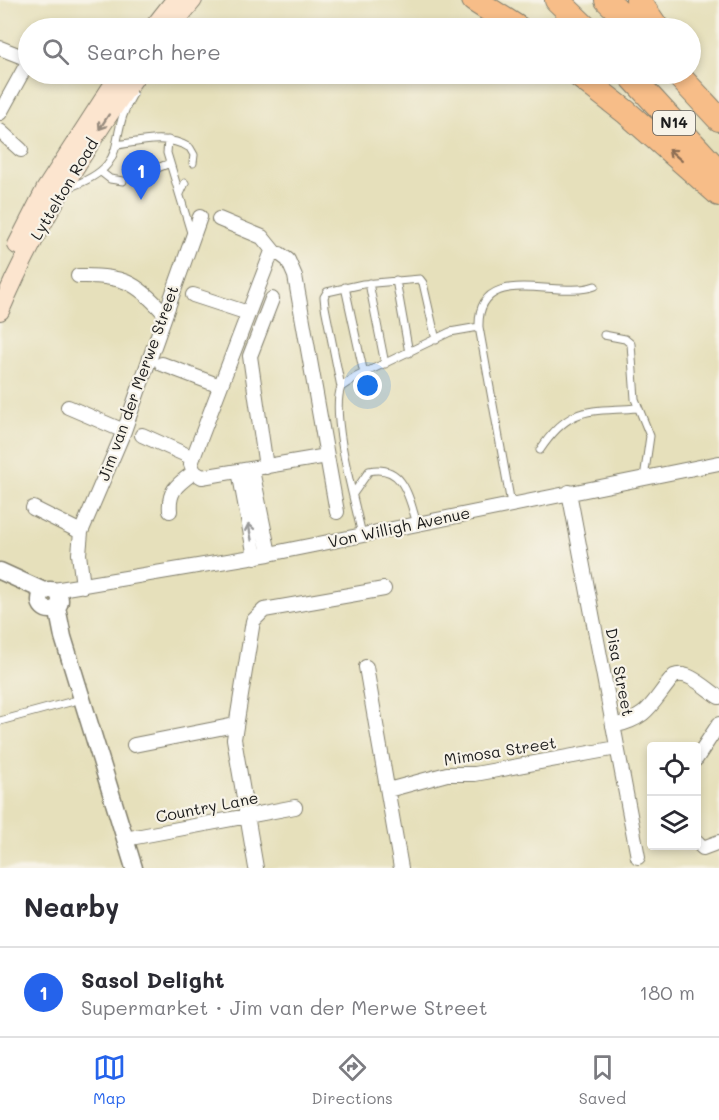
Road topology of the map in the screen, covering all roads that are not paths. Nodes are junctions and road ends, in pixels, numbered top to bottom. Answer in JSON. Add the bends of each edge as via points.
{"nodes":[{"id":1,"x":175,"y":0,"type":"edge"},
{"id":2,"x":193,"y":0,"type":"edge"},
{"id":3,"x":474,"y":0,"type":"edge"},
{"id":4,"x":557,"y":0,"type":"edge"},
{"id":5,"x":607,"y":0,"type":"edge"},
{"id":6,"x":638,"y":0,"type":"edge"},
{"id":7,"x":161,"y":18,"type":"edge"},
{"id":8,"x":178,"y":18,"type":"edge"},
{"id":9,"x":502,"y":18,"type":"edge"},
{"id":10,"x":576,"y":18,"type":"edge"},
{"id":11,"x":626,"y":18,"type":"edge"},
{"id":12,"x":650,"y":18,"type":"edge"},
{"id":13,"x":0,"y":48,"type":"edge"},
{"id":14,"x":18,"y":56,"type":"edge"},
{"id":15,"x":18,"y":80,"type":"edge"},
{"id":16,"x":114,"y":84,"type":"edge"},
{"id":17,"x":130,"y":84,"type":"edge"},
{"id":18,"x":139,"y":84,"type":"edge"},
{"id":19,"x":590,"y":84,"type":"edge"},
{"id":20,"x":638,"y":84,"type":"edge"},
{"id":21,"x":686,"y":84,"type":"edge"},
{"id":22,"x":698,"y":84,"type":"edge"},
{"id":23,"x":719,"y":108,"type":"edge"},
{"id":24,"x":0,"y":113,"type":"edge"},
{"id":25,"x":719,"y":119,"type":"edge"},
{"id":26,"x":0,"y":131,"type":"edge"},
{"id":27,"x":168,"y":140,"type":"junction"},
{"id":28,"x":118,"y":145,"type":"junction"},
{"id":29,"x":21,"y":150,"type":"dead end"},
{"id":30,"x":170,"y":163,"type":"junction"},
{"id":31,"x":193,"y":163,"type":"dead end"},
{"id":32,"x":101,"y":172,"type":"junction"},
{"id":33,"x":719,"y":172,"type":"edge"},
{"id":34,"x":140,"y":175,"type":"dead end"},
{"id":35,"x":123,"y":182,"type":"dead end"},
{"id":36,"x":185,"y":183,"type":"dead end"},
{"id":37,"x":61,"y":190,"type":"junction"},
{"id":38,"x":180,"y":194,"type":"junction"},
{"id":39,"x":719,"y":194,"type":"edge"},
{"id":40,"x":200,"y":217,"type":"dead end"},
{"id":41,"x":219,"y":219,"type":"dead end"},
{"id":42,"x":192,"y":237,"type":"junction"},
{"id":43,"x":275,"y":253,"type":"junction"},
{"id":44,"x":78,"y":276,"type":"dead end"},
{"id":45,"x":396,"y":280,"type":"junction"},
{"id":46,"x":0,"y":282,"type":"edge"},
{"id":47,"x":369,"y":283,"type":"junction"},
{"id":48,"x":595,"y":286,"type":"dead end"},
{"id":49,"x":345,"y":287,"type":"junction"},
{"id":50,"x":193,"y":295,"type":"dead end"},
{"id":51,"x":272,"y":299,"type":"dead end"},
{"id":52,"x":0,"y":311,"type":"edge"},
{"id":53,"x":164,"y":313,"type":"junction"},
{"id":54,"x":248,"y":313,"type":"junction"},
{"id":55,"x":479,"y":327,"type":"junction"},
{"id":56,"x":604,"y":335,"type":"dead end"},
{"id":57,"x":436,"y":340,"type":"junction"},
{"id":58,"x":409,"y":353,"type":"junction"},
{"id":59,"x":162,"y":364,"type":"dead end"},
{"id":60,"x":385,"y":364,"type":"junction"},
{"id":61,"x":364,"y":374,"type":"junction"},
{"id":62,"x":220,"y":386,"type":"junction"},
{"id":63,"x":341,"y":387,"type":"junction"},
{"id":64,"x":68,"y":407,"type":"dead end"},
{"id":65,"x":637,"y":408,"type":"junction"},
{"id":66,"x":124,"y":431,"type":"junction"},
{"id":67,"x":142,"y":435,"type":"dead end"},
{"id":68,"x":540,"y":450,"type":"dead end"},
{"id":69,"x":327,"y":456,"type":"junction"},
{"id":70,"x":193,"y":458,"type":"junction"},
{"id":71,"x":719,"y":464,"type":"edge"},
{"id":72,"x":252,"y":469,"type":"junction"},
{"id":73,"x":194,"y":472,"type":"junction"},
{"id":74,"x":644,"y":478,"type":"junction"},
{"id":75,"x":569,"y":492,"type":"junction"},
{"id":76,"x":353,"y":494,"type":"junction"},
{"id":77,"x":511,"y":504,"type":"junction"},
{"id":78,"x":33,"y":508,"type":"dead end"},
{"id":79,"x":170,"y":511,"type":"dead end"},
{"id":80,"x":337,"y":512,"type":"dead end"},
{"id":81,"x":417,"y":524,"type":"junction"},
{"id":82,"x":81,"y":532,"type":"junction"},
{"id":83,"x":362,"y":535,"type":"junction"},
{"id":84,"x":262,"y":556,"type":"junction"},
{"id":85,"x":0,"y":571,"type":"edge"},
{"id":86,"x":0,"y":582,"type":"edge"},
{"id":87,"x":81,"y":586,"type":"junction"},
{"id":88,"x":384,"y":589,"type":"dead end"},
{"id":89,"x":50,"y":600,"type":"junction"},
{"id":90,"x":366,"y":667,"type":"dead end"},
{"id":91,"x":719,"y":698,"type":"edge"},
{"id":92,"x":83,"y":699,"type":"junction"},
{"id":93,"x":0,"y":721,"type":"edge"},
{"id":94,"x":235,"y":724,"type":"junction"},
{"id":95,"x":719,"y":724,"type":"edge"},
{"id":96,"x":613,"y":726,"type":"junction"},
{"id":97,"x":134,"y":745,"type":"dead end"},
{"id":98,"x":617,"y":748,"type":"junction"},
{"id":99,"x":701,"y":751,"type":"edge"},
{"id":100,"x":388,"y":790,"type":"junction"},
{"id":101,"x":295,"y":807,"type":"dead end"},
{"id":102,"x":246,"y":815,"type":"junction"},
{"id":103,"x":125,"y":839,"type":"junction"},
{"id":104,"x":719,"y":842,"type":"edge"},
{"id":105,"x":701,"y":846,"type":"edge"},
{"id":106,"x":638,"y":857,"type":"dead end"},
{"id":107,"x":134,"y":868,"type":"edge"},
{"id":108,"x":256,"y":868,"type":"edge"},
{"id":109,"x":401,"y":868,"type":"edge"}],
"edges":[{"from":1,"to":7,"type":"main road"},
{"from":2,"to":8,"type":"main road"},
{"from":3,"to":9,"type":"highway"},
{"from":4,"to":10,"type":"highway"},
{"from":5,"to":11,"type":"highway"},
{"from":6,"to":12,"type":"highway"},
{"from":13,"to":14,"type":"street"},
{"from":15,"to":24,"type":"street"},
{"from":16,"to":46,"type":"main road","name":"Lyttelton Road","via":[[45,190]]},
{"from":17,"to":37,"type":"main road","name":"Lyttelton Road","one_way":true},
{"from":18,"to":28,"type":"lane","via":[[124,110]]},
{"from":39,"to":19,"type":"highway","one_way":true},
{"from":20,"to":33,"type":"highway","number":"N14"},
{"from":21,"to":25,"type":"highway","number":"N14"},
{"from":22,"to":23,"type":"highway"},
{"from":26,"to":29,"type":"street"},
{"from":27,"to":28,"type":"lane"},
{"from":27,"to":30,"type":"lane"},
{"from":27,"to":31,"type":"lane","via":[[190,148]]},
{"from":28,"to":32,"type":"lane"},
{"from":30,"to":34,"type":"lane"},
{"from":30,"to":38,"type":"lane"},
{"from":32,"to":35,"type":"lane"},
{"from":32,"to":37,"type":"lane"},
{"from":36,"to":38,"type":"lane"},
{"from":37,"to":52,"type":"main road","name":"Lyttelton Road"},
{"from":38,"to":42,"type":"lane"},
{"from":40,"to":42,"type":"street","name":"Jim van der Merwe Street"},
{"from":41,"to":43,"type":"street","via":[[262,237]]},
{"from":42,"to":53,"type":"street","name":"Jim van der Merwe Street"},
{"from":43,"to":54,"type":"street","via":[[268,259]]},
{"from":43,"to":69,"type":"street","via":[[288,260],[296,276]]},
{"from":44,"to":53,"type":"street","via":[[123,279],[144,291]]},
{"from":45,"to":47,"type":"lane"},
{"from":45,"to":57,"type":"lane","via":[[416,278],[423,283]]},
{"from":45,"to":58,"type":"lane"},
{"from":47,"to":49,"type":"lane"},
{"from":47,"to":60,"type":"lane"},
{"from":48,"to":55,"type":"lane","via":[[584,290],[501,289],[482,304]]},
{"from":49,"to":61,"type":"lane"},
{"from":49,"to":63,"type":"lane","via":[[327,292],[324,297]]},
{"from":50,"to":54,"type":"street"},
{"from":51,"to":72,"type":"street","via":[[250,356]]},
{"from":53,"to":66,"type":"street","name":"Jim van der Merwe Street"},
{"from":54,"to":62,"type":"street"},
{"from":55,"to":57,"type":"lane","via":[[450,332]]},
{"from":55,"to":77,"type":"lane"},
{"from":56,"to":65,"type":"lane","via":[[631,344]]},
{"from":57,"to":58,"type":"lane"},
{"from":58,"to":60,"type":"lane"},
{"from":59,"to":62,"type":"street"},
{"from":60,"to":61,"type":"lane"},
{"from":61,"to":63,"type":"lane"},
{"from":62,"to":70,"type":"street"},
{"from":63,"to":76,"type":"lane","via":[[337,402]]},
{"from":64,"to":66,"type":"street"},
{"from":65,"to":68,"type":"lane","via":[[576,413],[561,423]]},
{"from":65,"to":74,"type":"lane","via":[[650,436]]},
{"from":66,"to":82,"type":"street","name":"Jim van der Merwe Street"},
{"from":67,"to":70,"type":"street"},
{"from":69,"to":72,"type":"street"},
{"from":69,"to":80,"type":"street"},
{"from":70,"to":73,"type":"street"},
{"from":71,"to":74,"type":"street","name":"Von Willigh Avenue"},
{"from":72,"to":73,"type":"street","via":[[202,477]]},
{"from":72,"to":84,"type":"street"},
{"from":73,"to":79,"type":"street","via":[[174,486]]},
{"from":74,"to":75,"type":"street","name":"Von Willigh Avenue"},
{"from":75,"to":77,"type":"street","name":"Von Willigh Avenue"},
{"from":75,"to":96,"type":"street","name":"Disa Street"},
{"from":76,"to":81,"type":"lane","via":[[369,471],[391,472],[402,483]]},
{"from":76,"to":83,"type":"lane"},
{"from":77,"to":81,"type":"street","name":"Von Willigh Avenue"},
{"from":78,"to":82,"type":"street"},
{"from":81,"to":83,"type":"street","name":"Von Willigh Avenue"},
{"from":82,"to":87,"type":"street","name":"Jim van der Merwe Street"},
{"from":83,"to":84,"type":"street","name":"Von Willigh Avenue"},
{"from":84,"to":87,"type":"street","name":"Von Willigh Avenue"},
{"from":85,"to":89,"type":"street"},
{"from":86,"to":89,"type":"street"},
{"from":87,"to":89,"type":"street","name":"Von Willigh Avenue"},
{"from":88,"to":94,"type":"street","via":[[257,614]]},
{"from":89,"to":92,"type":"street"},
{"from":90,"to":100,"type":"street"},
{"from":91,"to":96,"type":"street","via":[[692,678],[679,674],[644,715]]},
{"from":92,"to":93,"type":"lane"},
{"from":92,"to":103,"type":"street"},
{"from":94,"to":97,"type":"street"},
{"from":94,"to":102,"type":"street","via":[[235,751]]},
{"from":95,"to":99,"type":"street"},
{"from":96,"to":98,"type":"street","name":"Disa Street"},
{"from":98,"to":100,"type":"street","name":"Mimosa Street","via":[[475,774],[447,774]]},
{"from":98,"to":106,"type":"street","name":"Disa Street"},
{"from":100,"to":109,"type":"street"},
{"from":101,"to":102,"type":"street","name":"Country Lane"},
{"from":102,"to":103,"type":"street","name":"Country Lane"},
{"from":102,"to":108,"type":"street"},
{"from":103,"to":107,"type":"street"},
{"from":104,"to":105,"type":"street"}]}
